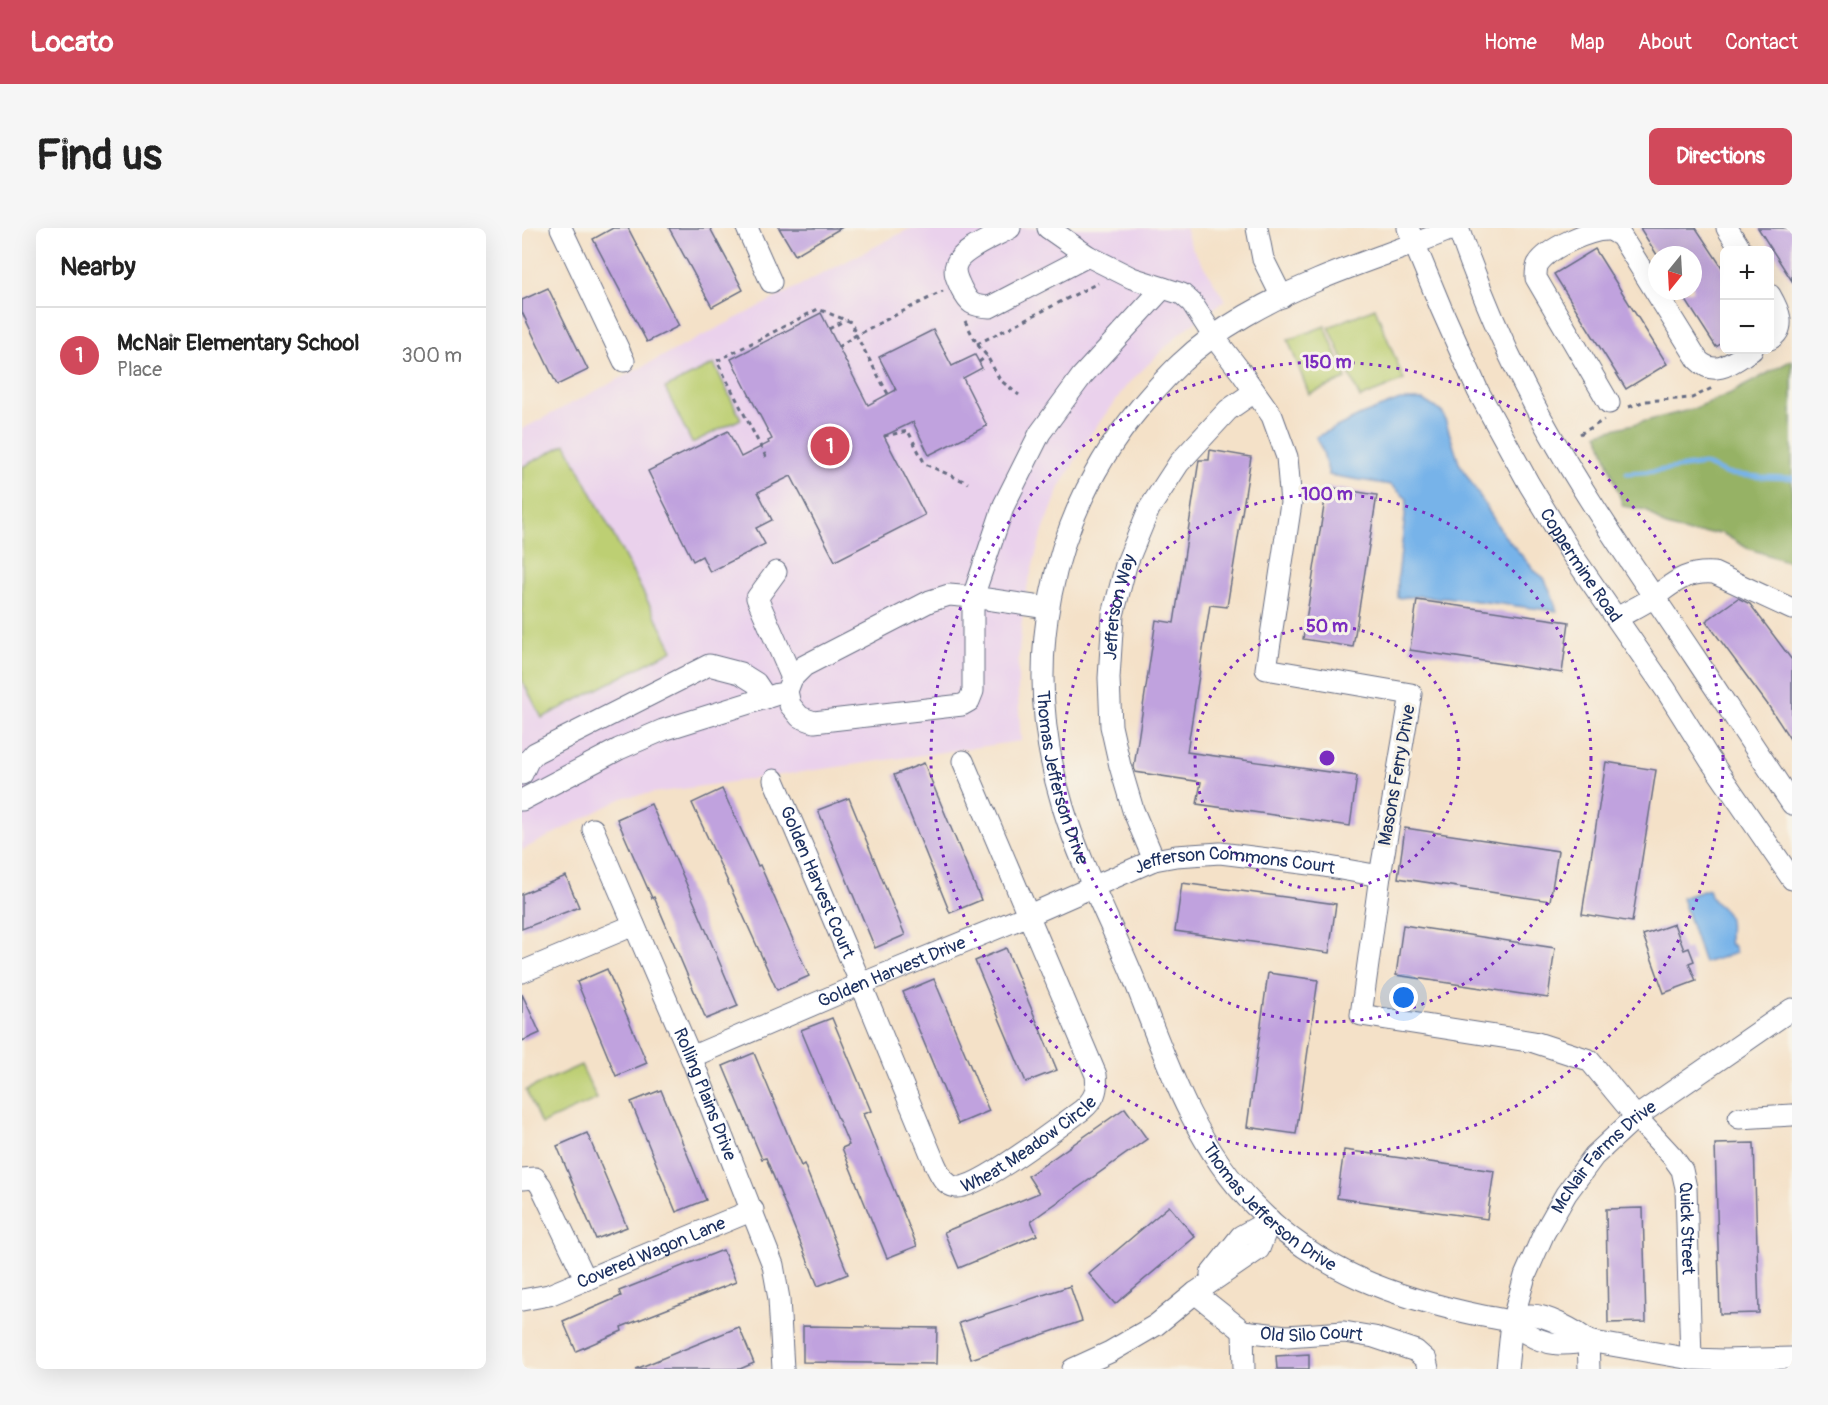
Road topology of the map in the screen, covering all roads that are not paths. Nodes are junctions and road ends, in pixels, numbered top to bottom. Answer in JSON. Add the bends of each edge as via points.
{"nodes":[{"id":1,"x":561,"y":228,"type":"edge"},
{"id":2,"x":747,"y":228,"type":"edge"},
{"id":3,"x":1010,"y":228,"type":"edge"},
{"id":4,"x":1048,"y":228,"type":"edge"},
{"id":5,"x":1257,"y":228,"type":"edge"},
{"id":6,"x":1456,"y":228,"type":"edge"},
{"id":7,"x":1727,"y":228,"type":"edge"},
{"id":8,"x":1411,"y":236,"type":"edge"},
{"id":9,"x":1738,"y":246,"type":"edge"},
{"id":10,"x":1088,"y":256,"type":"junction"},
{"id":11,"x":771,"y":282,"type":"dead end"},
{"id":12,"x":1163,"y":288,"type":"junction"},
{"id":13,"x":1282,"y":297,"type":"junction"},
{"id":14,"x":1774,"y":302,"type":"edge"},
{"id":15,"x":1774,"y":336,"type":"edge"},
{"id":16,"x":1214,"y":337,"type":"junction"},
{"id":17,"x":1745,"y":354,"type":"edge"},
{"id":18,"x":624,"y":361,"type":"dead end"},
{"id":19,"x":1254,"y":392,"type":"junction"},
{"id":20,"x":1614,"y":410,"type":"road end"},
{"id":21,"x":776,"y":572,"type":"dead end"},
{"id":22,"x":973,"y":597,"type":"junction"},
{"id":23,"x":1654,"y":597,"type":"junction"},
{"id":24,"x":1048,"y":608,"type":"junction"},
{"id":25,"x":1792,"y":609,"type":"edge"},
{"id":26,"x":1617,"y":618,"type":"junction"},
{"id":27,"x":790,"y":684,"type":"junction"},
{"id":28,"x":766,"y":698,"type":"junction"},
{"id":29,"x":963,"y":761,"type":"dead end"},
{"id":30,"x":522,"y":774,"type":"edge"},
{"id":31,"x":774,"y":780,"type":"dead end"},
{"id":32,"x":522,"y":800,"type":"edge"},
{"id":33,"x":1792,"y":804,"type":"edge"},
{"id":34,"x":593,"y":829,"type":"dead end"},
{"id":35,"x":1154,"y":860,"type":"junction"},
{"id":36,"x":1380,"y":876,"type":"junction"},
{"id":37,"x":1792,"y":879,"type":"edge"},
{"id":38,"x":1093,"y":888,"type":"junction"},
{"id":39,"x":1029,"y":915,"type":"junction"},
{"id":40,"x":634,"y":926,"type":"junction"},
{"id":41,"x":522,"y":972,"type":"edge"},
{"id":42,"x":861,"y":984,"type":"junction"},
{"id":43,"x":1792,"y":1009,"type":"edge"},
{"id":44,"x":691,"y":1057,"type":"junction"},
{"id":45,"x":1792,"y":1115,"type":"edge"},
{"id":46,"x":1636,"y":1117,"type":"junction"},
{"id":47,"x":1739,"y":1118,"type":"dead end"},
{"id":48,"x":522,"y":1179,"type":"edge"},
{"id":49,"x":753,"y":1210,"type":"junction"},
{"id":50,"x":1270,"y":1220,"type":"junction"},
{"id":51,"x":586,"y":1280,"type":"junction"},
{"id":52,"x":1195,"y":1293,"type":"junction"},
{"id":53,"x":549,"y":1295,"type":"junction"},
{"id":54,"x":522,"y":1300,"type":"edge"},
{"id":55,"x":522,"y":1314,"type":"edge"},
{"id":56,"x":1512,"y":1322,"type":"junction"},
{"id":57,"x":1243,"y":1331,"type":"junction"},
{"id":58,"x":1588,"y":1341,"type":"junction"},
{"id":59,"x":1792,"y":1358,"type":"edge"},
{"id":60,"x":1691,"y":1359,"type":"junction"},
{"id":61,"x":783,"y":1369,"type":"edge"},
{"id":62,"x":1073,"y":1369,"type":"edge"},
{"id":63,"x":1244,"y":1369,"type":"edge"},
{"id":64,"x":1428,"y":1369,"type":"edge"},
{"id":65,"x":1507,"y":1369,"type":"edge"},
{"id":66,"x":1589,"y":1369,"type":"edge"}],
"edges":[{"from":1,"to":18,"type":"street"},
{"from":2,"to":11,"type":"street"},
{"from":3,"to":10,"type":"street","via":[[963,254],[956,265],[955,276],[968,301],[977,306],[990,308]]},
{"from":4,"to":10,"type":"street","name":"Masons Ferry Drive"},
{"from":5,"to":13,"type":"street","via":[[1263,259]]},
{"from":6,"to":8,"type":"street","name":"Thomas Jefferson Drive"},
{"from":6,"to":23,"type":"street","via":[[1526,388],[1587,496]]},
{"from":7,"to":9,"type":"street"},
{"from":8,"to":13,"type":"street","name":"Thomas Jefferson Drive"},
{"from":8,"to":26,"type":"street","name":"Coppermine Road","via":[[1478,391],[1502,436],[1571,553]]},
{"from":10,"to":12,"type":"street","name":"Masons Ferry Drive"},
{"from":12,"to":16,"type":"street","name":"Masons Ferry Drive","via":[[1182,294],[1192,303]]},
{"from":12,"to":22,"type":"street","via":[[1082,376],[1040,434],[1004,505]]},
{"from":13,"to":16,"type":"street","name":"Thomas Jefferson Drive"},
{"from":14,"to":15,"type":"street","via":[[1781,324]]},
{"from":16,"to":19,"type":"street","name":"Masons Ferry Drive"},
{"from":16,"to":24,"type":"street","name":"Thomas Jefferson Drive","via":[[1181,363],[1116,439],[1077,510]]},
{"from":17,"to":20,"type":"street","via":[[1721,368],[1705,367],[1622,236],[1612,230],[1597,231],[1563,245],[1542,259],[1536,267],[1536,278]]},
{"from":19,"to":35,"type":"street","name":"Jefferson Way","via":[[1228,410],[1179,463],[1149,509],[1126,565],[1113,615],[1108,678],[1111,726],[1133,810]]},
{"from":19,"to":36,"type":"street","name":"Masons Ferry Drive","via":[[1272,416],[1287,457],[1291,503],[1266,669],[1411,694]]},
{"from":21,"to":27,"type":"street","via":[[757,598]]},
{"from":22,"to":24,"type":"street"},
{"from":22,"to":27,"type":"street","via":[[949,595],[930,601],[804,666]]},
{"from":22,"to":27,"type":"street","via":[[973,691],[969,701],[962,705],[814,722],[800,717],[790,705]]},
{"from":23,"to":25,"type":"street","via":[[1684,576],[1714,573]]},
{"from":23,"to":26,"type":"street"},
{"from":23,"to":33,"type":"street"},
{"from":24,"to":38,"type":"street","name":"Thomas Jefferson Drive","via":[[1042,670],[1049,752],[1065,813]]},
{"from":26,"to":37,"type":"street","name":"Coppermine Road"},
{"from":27,"to":28,"type":"street"},
{"from":28,"to":30,"type":"street","via":[[756,682],[710,665],[535,753]]},
{"from":28,"to":32,"type":"street","via":[[654,734]]},
{"from":29,"to":39,"type":"street"},
{"from":31,"to":42,"type":"street","name":"Golden Harvest Court"},
{"from":34,"to":40,"type":"street","name":"Rolling Plains Drive"},
{"from":35,"to":36,"type":"street","name":"Jefferson Commons Court","via":[[1220,853]]},
{"from":35,"to":38,"type":"street","name":"Jefferson Commons Court"},
{"from":36,"to":46,"type":"street","name":"Masons Ferry Drive","via":[[1361,1015],[1534,1041],[1589,1060]]},
{"from":38,"to":39,"type":"street","name":"Golden Harvest Drive"},
{"from":38,"to":50,"type":"street","name":"Thomas Jefferson Drive","via":[[1192,1118],[1226,1172]]},
{"from":39,"to":42,"type":"street","name":"Golden Harvest Drive"},
{"from":39,"to":42,"type":"street","name":"Wheat Meadow Circle","via":[[1096,1075],[1097,1088],[1092,1102],[1083,1110],[987,1177],[967,1186],[955,1187],[943,1181]]},
{"from":40,"to":41,"type":"street"},
{"from":40,"to":44,"type":"street","name":"Rolling Plains Drive"},
{"from":42,"to":44,"type":"street","name":"Golden Harvest Drive"},
{"from":43,"to":46,"type":"street","name":"McNair Farms Drive"},
{"from":44,"to":49,"type":"street","name":"Rolling Plains Drive"},
{"from":45,"to":47,"type":"street"},
{"from":46,"to":56,"type":"street","name":"McNair Farms Drive","via":[[1594,1156],[1566,1194],[1534,1254]]},
{"from":46,"to":60,"type":"street","name":"Quick Street","via":[[1682,1170],[1686,1188]]},
{"from":48,"to":51,"type":"street","via":[[535,1178],[541,1186]]},
{"from":49,"to":51,"type":"street","name":"Covered Wagon Lane"},
{"from":49,"to":61,"type":"street","name":"Rolling Plains Drive","via":[[773,1265]]},
{"from":50,"to":52,"type":"street","via":[[1259,1249]]},
{"from":50,"to":56,"type":"street","name":"Thomas Jefferson Drive","via":[[1303,1247],[1360,1280],[1422,1302]]},
{"from":51,"to":53,"type":"street","name":"Covered Wagon Lane"},
{"from":52,"to":57,"type":"street","name":"Old Silo Court"},
{"from":52,"to":62,"type":"street","via":[[1156,1325]]},
{"from":53,"to":54,"type":"street","name":"Covered Wagon Lane"},
{"from":53,"to":55,"type":"street","name":"Covered Wagon Lane"},
{"from":56,"to":58,"type":"street","via":[[1531,1315],[1565,1326]]},
{"from":56,"to":65,"type":"street","name":"McNair Farms Drive"},
{"from":57,"to":63,"type":"street"},
{"from":57,"to":64,"type":"street","name":"Old Silo Court","via":[[1287,1336],[1344,1332],[1374,1337],[1416,1351]]},
{"from":58,"to":60,"type":"street"},
{"from":58,"to":66,"type":"street"},
{"from":59,"to":60,"type":"street"}]}
